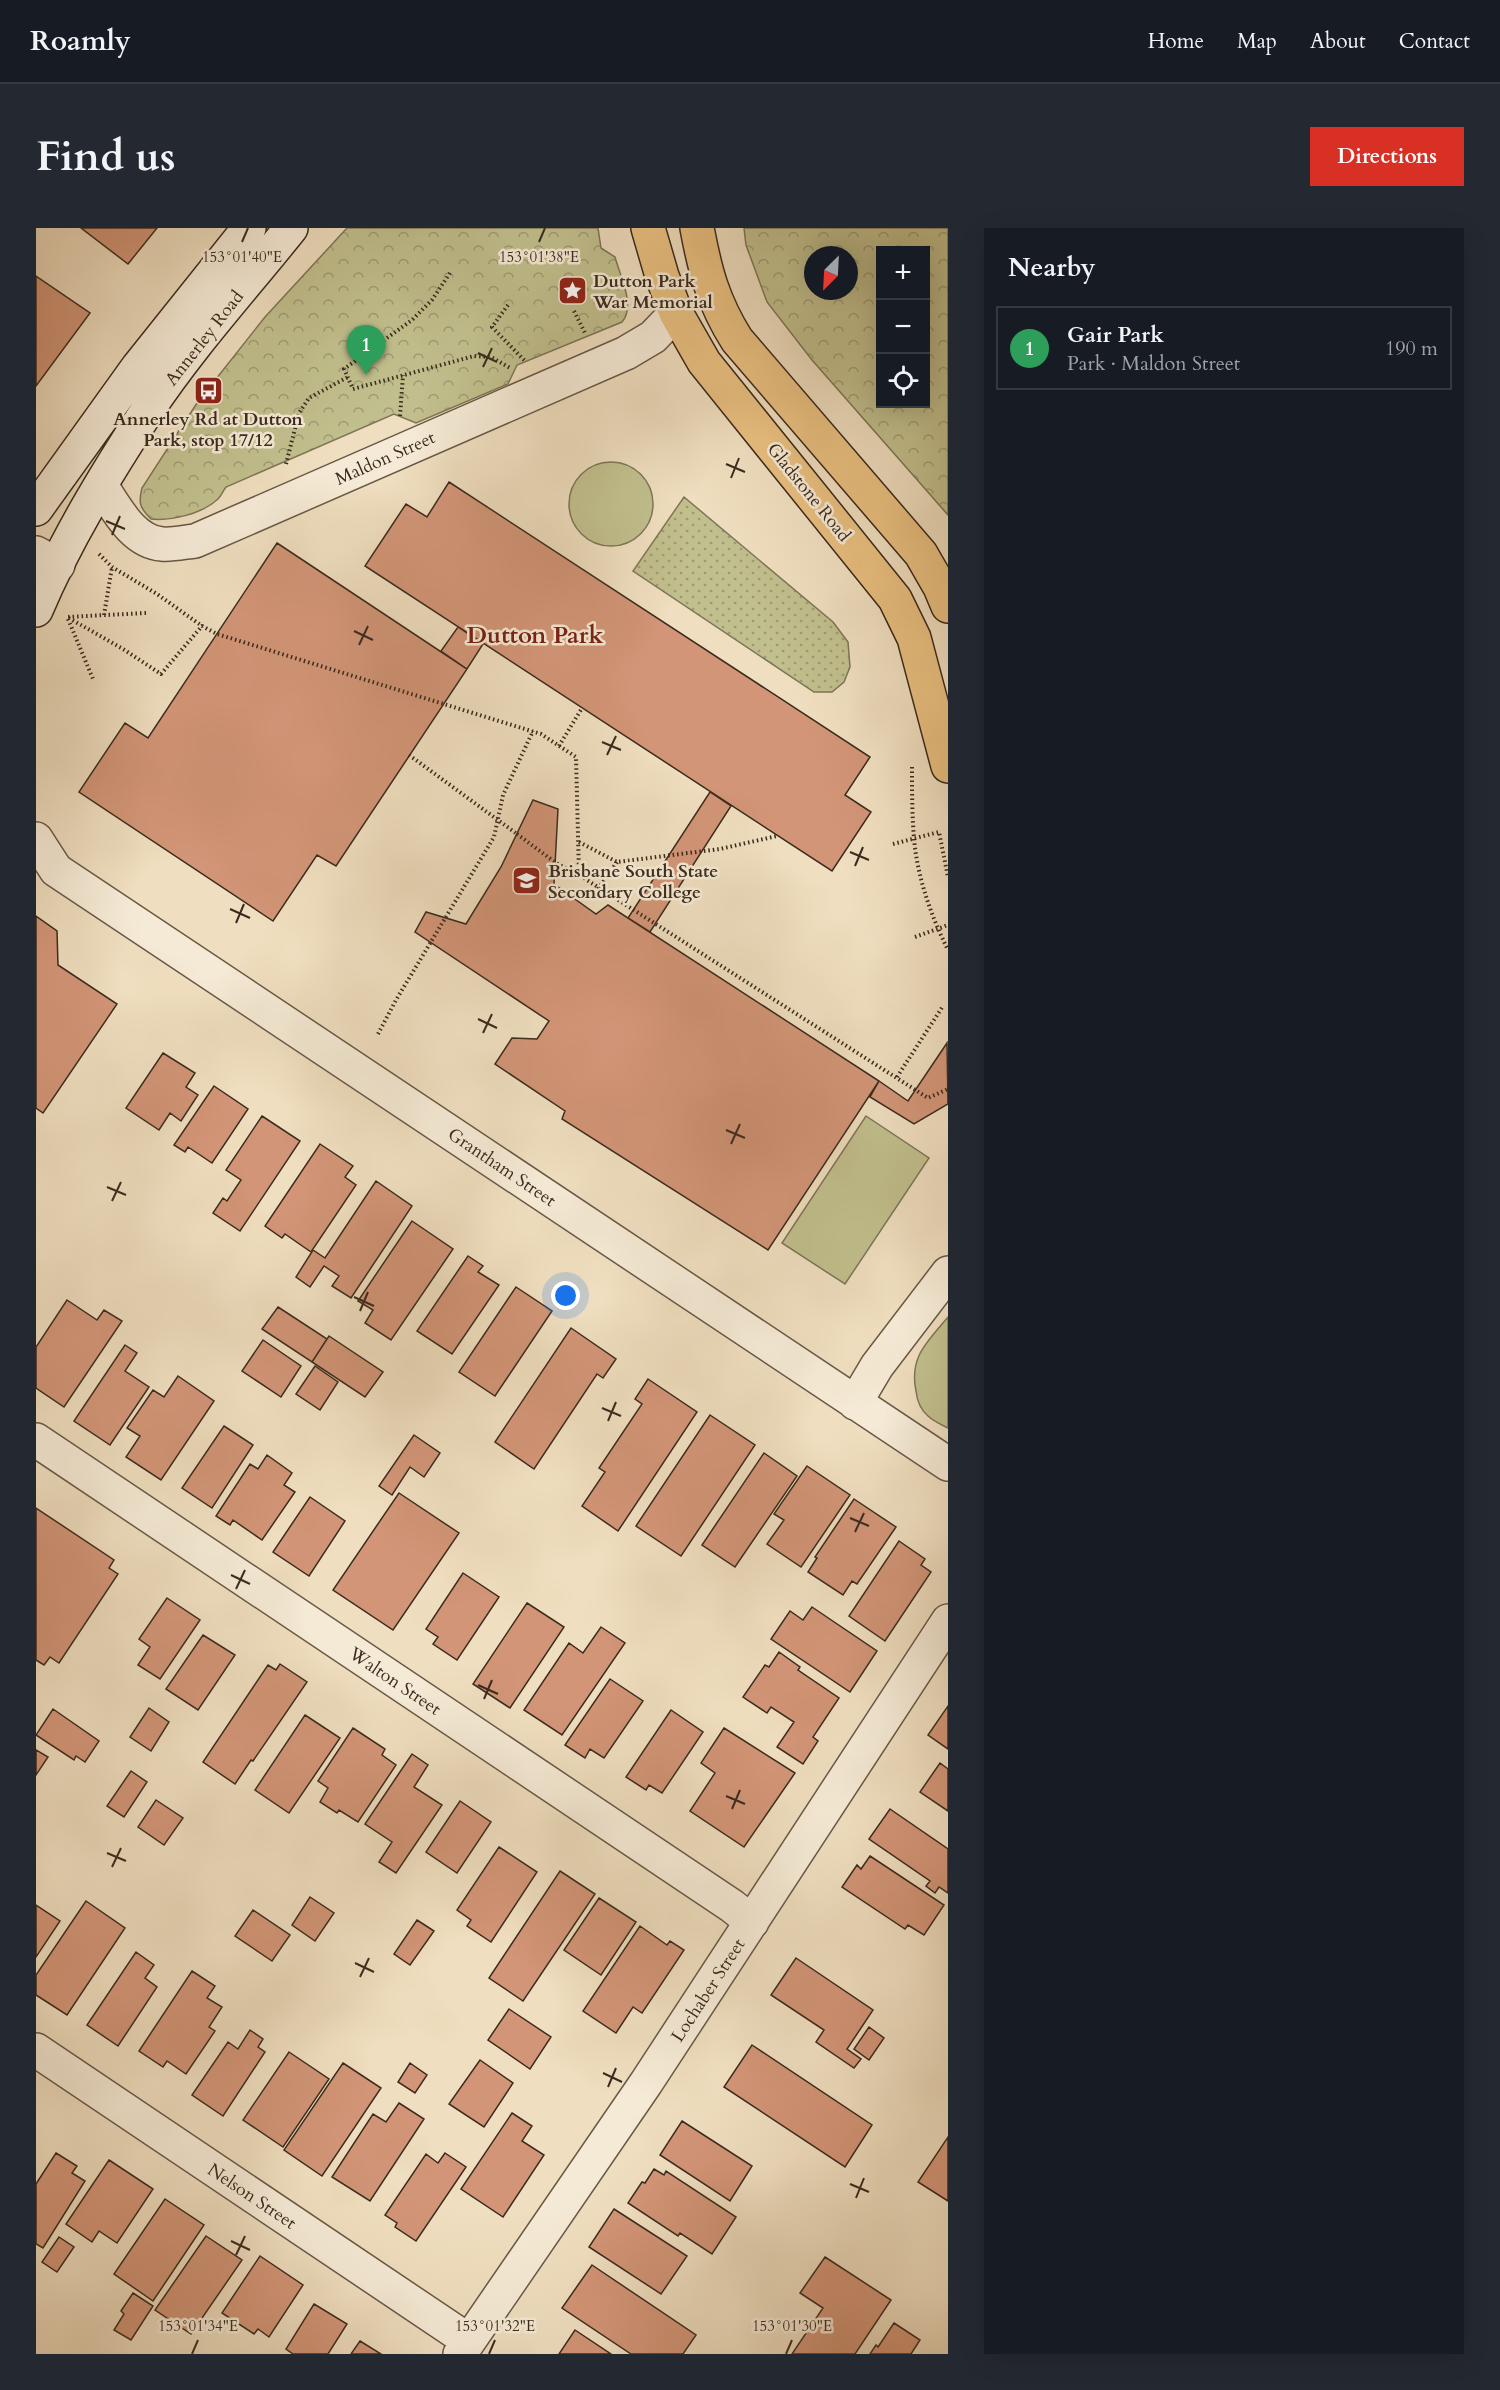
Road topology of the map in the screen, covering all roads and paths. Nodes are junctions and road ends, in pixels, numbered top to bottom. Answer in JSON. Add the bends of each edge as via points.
{"nodes":[{"id":1,"x":249,"y":228,"type":"edge"},
{"id":2,"x":291,"y":228,"type":"edge"},
{"id":3,"x":648,"y":228,"type":"edge"},
{"id":4,"x":697,"y":228,"type":"edge"},
{"id":5,"x":450,"y":273,"type":"dead end"},
{"id":6,"x":508,"y":304,"type":"dead end"},
{"id":7,"x":574,"y":311,"type":"dead end"},
{"id":8,"x":676,"y":313,"type":"junction"},
{"id":9,"x":589,"y":342,"type":"dead end"},
{"id":10,"x":530,"y":365,"type":"dead end"},
{"id":11,"x":515,"y":371,"type":"dead end"},
{"id":12,"x":403,"y":375,"type":"junction"},
{"id":13,"x":348,"y":377,"type":"junction"},
{"id":14,"x":400,"y":418,"type":"dead end"},
{"id":15,"x":285,"y":468,"type":"dead end"},
{"id":16,"x":102,"y":486,"type":"junction"},
{"id":17,"x":36,"y":508,"type":"edge"},
{"id":18,"x":92,"y":547,"type":"dead end"},
{"id":19,"x":47,"y":559,"type":"edge"},
{"id":20,"x":112,"y":567,"type":"junction"},
{"id":21,"x":948,"y":606,"type":"edge"},
{"id":22,"x":36,"y":610,"type":"edge"},
{"id":23,"x":146,"y":613,"type":"dead end"},
{"id":24,"x":104,"y":615,"type":"junction"},
{"id":25,"x":68,"y":617,"type":"junction"},
{"id":26,"x":202,"y":626,"type":"junction"},
{"id":27,"x":93,"y":679,"type":"dead end"},
{"id":28,"x":582,"y":708,"type":"dead end"},
{"id":29,"x":533,"y":731,"type":"junction"},
{"id":30,"x":559,"y":746,"type":"junction"},
{"id":31,"x":409,"y":755,"type":"dead end"},
{"id":32,"x":912,"y":763,"type":"dead end"},
{"id":33,"x":948,"y":766,"type":"edge"},
{"id":34,"x":777,"y":836,"type":"dead end"},
{"id":35,"x":914,"y":838,"type":"junction"},
{"id":36,"x":36,"y":839,"type":"edge"},
{"id":37,"x":578,"y":841,"type":"junction"},
{"id":38,"x":893,"y":844,"type":"dead end"},
{"id":39,"x":617,"y":862,"type":"junction"},
{"id":40,"x":46,"y":868,"type":"edge"},
{"id":41,"x":579,"y":875,"type":"junction"},
{"id":42,"x":948,"y":877,"type":"edge"},
{"id":43,"x":598,"y":888,"type":"junction"},
{"id":44,"x":948,"y":925,"type":"edge"},
{"id":45,"x":938,"y":929,"type":"junction"},
{"id":46,"x":915,"y":937,"type":"dead end"},
{"id":47,"x":948,"y":950,"type":"edge"},
{"id":48,"x":943,"y":1006,"type":"dead end"},
{"id":49,"x":378,"y":1034,"type":"dead end"},
{"id":50,"x":897,"y":1077,"type":"junction"},
{"id":51,"x":948,"y":1089,"type":"edge"},
{"id":52,"x":948,"y":1273,"type":"edge"},
{"id":53,"x":855,"y":1402,"type":"junction"},
{"id":54,"x":36,"y":1440,"type":"edge"},
{"id":55,"x":948,"y":1464,"type":"edge"},
{"id":56,"x":948,"y":1621,"type":"edge"},
{"id":57,"x":752,"y":1922,"type":"junction"},
{"id":58,"x":36,"y":2050,"type":"edge"},
{"id":59,"x":465,"y":2348,"type":"edge"}],
"edges":[{"from":1,"to":17,"type":"street","name":"Annerley Road","via":[[138,367]]},
{"from":2,"to":16,"type":"street","name":"Annerley Road","via":[[160,393]]},
{"from":3,"to":8,"type":"main road","name":"Gladstone Road"},
{"from":4,"to":21,"type":"main road","via":[[720,313],[737,340],[921,554]]},
{"from":5,"to":13,"type":"path","via":[[412,320],[344,369]]},
{"from":6,"to":10,"type":"path","via":[[492,327]]},
{"from":7,"to":9,"type":"path"},
{"from":8,"to":16,"type":"street","name":"Maldon Street","via":[[653,337],[626,353],[195,541],[161,544],[146,540],[123,519]]},
{"from":8,"to":33,"type":"main road","name":"Gladstone Road","via":[[704,362],[895,600],[914,638]]},
{"from":11,"to":12,"type":"path","via":[[491,357],[474,356]]},
{"from":12,"to":13,"type":"path","via":[[353,389]]},
{"from":12,"to":14,"type":"path"},
{"from":13,"to":15,"type":"path","via":[[309,398],[299,413]]},
{"from":16,"to":19,"type":"street","name":"Annerley Road"},
{"from":18,"to":20,"type":"path"},
{"from":19,"to":22,"type":"street","name":"Annerley Road"},
{"from":20,"to":24,"type":"path"},
{"from":20,"to":26,"type":"path"},
{"from":23,"to":24,"type":"path"},
{"from":24,"to":25,"type":"path"},
{"from":25,"to":26,"type":"path","via":[[161,674]]},
{"from":25,"to":27,"type":"path"},
{"from":26,"to":29,"type":"path","via":[[217,634]]},
{"from":28,"to":30,"type":"path"},
{"from":29,"to":30,"type":"path"},
{"from":29,"to":49,"type":"path","via":[[503,795],[494,837]]},
{"from":30,"to":37,"type":"path","via":[[576,757]]},
{"from":31,"to":41,"type":"path","bridge":true,"via":[[556,863]]},
{"from":32,"to":35,"type":"path"},
{"from":34,"to":39,"type":"path","via":[[720,849]]},
{"from":35,"to":38,"type":"path"},
{"from":35,"to":42,"type":"path","via":[[939,832]]},
{"from":35,"to":45,"type":"path","via":[[918,868]]},
{"from":36,"to":40,"type":"street","name":"Grantham Street"},
{"from":37,"to":39,"type":"path"},
{"from":37,"to":41,"type":"path"},
{"from":39,"to":43,"type":"path"},
{"from":40,"to":53,"type":"street","name":"Grantham Street"},
{"from":41,"to":43,"type":"path"},
{"from":43,"to":50,"type":"path"},
{"from":44,"to":45,"type":"path"},
{"from":45,"to":46,"type":"path"},
{"from":45,"to":47,"type":"path"},
{"from":48,"to":50,"type":"path"},
{"from":50,"to":51,"type":"path","via":[[928,1098]]},
{"from":52,"to":53,"type":"street","via":[[877,1366]]},
{"from":53,"to":55,"type":"street","name":"Grantham Street"},
{"from":54,"to":57,"type":"street","name":"Walton Street"},
{"from":56,"to":57,"type":"street","name":"Lochaber Street"},
{"from":57,"to":59,"type":"street","name":"Lochaber Street"},
{"from":58,"to":59,"type":"street","name":"Nelson Street"}]}
